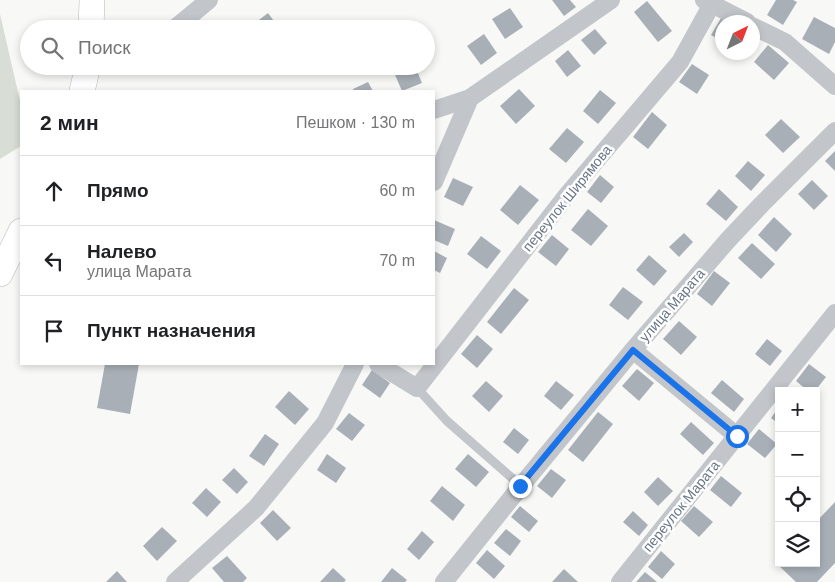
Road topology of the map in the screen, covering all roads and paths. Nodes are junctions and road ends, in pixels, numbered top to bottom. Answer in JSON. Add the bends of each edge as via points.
{"nodes":[{"id":1,"x":92,"y":0,"type":"edge"},
{"id":2,"x":209,"y":0,"type":"edge"},
{"id":3,"x":612,"y":0,"type":"edge"},
{"id":4,"x":708,"y":2,"type":"edge"},
{"id":5,"x":733,"y":15,"type":"edge"},
{"id":6,"x":91,"y":20,"type":"edge"},
{"id":7,"x":185,"y":20,"type":"edge"},
{"id":8,"x":760,"y":30,"type":"edge"},
{"id":9,"x":86,"y":75,"type":"edge"},
{"id":10,"x":835,"y":86,"type":"edge"},
{"id":11,"x":82,"y":90,"type":"edge"},
{"id":12,"x":470,"y":98,"type":"junction"},
{"id":13,"x":435,"y":110,"type":"edge"},
{"id":14,"x":835,"y":131,"type":"edge"},
{"id":15,"x":435,"y":180,"type":"edge"},
{"id":16,"x":20,"y":233,"type":"edge"},
{"id":17,"x":0,"y":274,"type":"edge"},
{"id":18,"x":835,"y":314,"type":"edge"},
{"id":19,"x":633,"y":350,"type":"junction"},
{"id":20,"x":354,"y":365,"type":"edge"},
{"id":21,"x":380,"y":365,"type":"edge"},
{"id":22,"x":435,"y":365,"type":"edge"},
{"id":23,"x":435,"y":365,"type":"edge"},
{"id":24,"x":417,"y":388,"type":"junction"},
{"id":25,"x":737,"y":436,"type":"junction"},
{"id":26,"x":520,"y":486,"type":"junction"},
{"id":27,"x":175,"y":582,"type":"edge"},
{"id":28,"x":444,"y":582,"type":"edge"},
{"id":29,"x":620,"y":582,"type":"edge"}],
"edges":[{"from":1,"to":6,"type":"street"},
{"from":2,"to":7,"type":"street"},
{"from":3,"to":12,"type":"street"},
{"from":4,"to":5,"type":"street"},
{"from":4,"to":23,"type":"street","name":"переулок Ширямова","via":[[680,62],[567,195]]},
{"from":8,"to":10,"type":"street","via":[[785,42]]},
{"from":9,"to":11,"type":"street"},
{"from":12,"to":13,"type":"street"},
{"from":12,"to":15,"type":"street"},
{"from":14,"to":19,"type":"street","name":"улица Марата","via":[[761,204]]},
{"from":16,"to":17,"type":"street"},
{"from":18,"to":25,"type":"street","name":"переулок Марата"},
{"from":19,"to":25,"type":"street"},
{"from":19,"to":26,"type":"street","name":"улица Марата"},
{"from":20,"to":27,"type":"street","via":[[326,422],[256,508]]},
{"from":21,"to":24,"type":"street"},
{"from":22,"to":24,"type":"street","name":"переулок Ширямова"},
{"from":24,"to":26,"type":"lane","via":[[447,420]]},
{"from":25,"to":29,"type":"street","name":"переулок Марата"},
{"from":26,"to":28,"type":"street","name":"улица Марата"}]}
